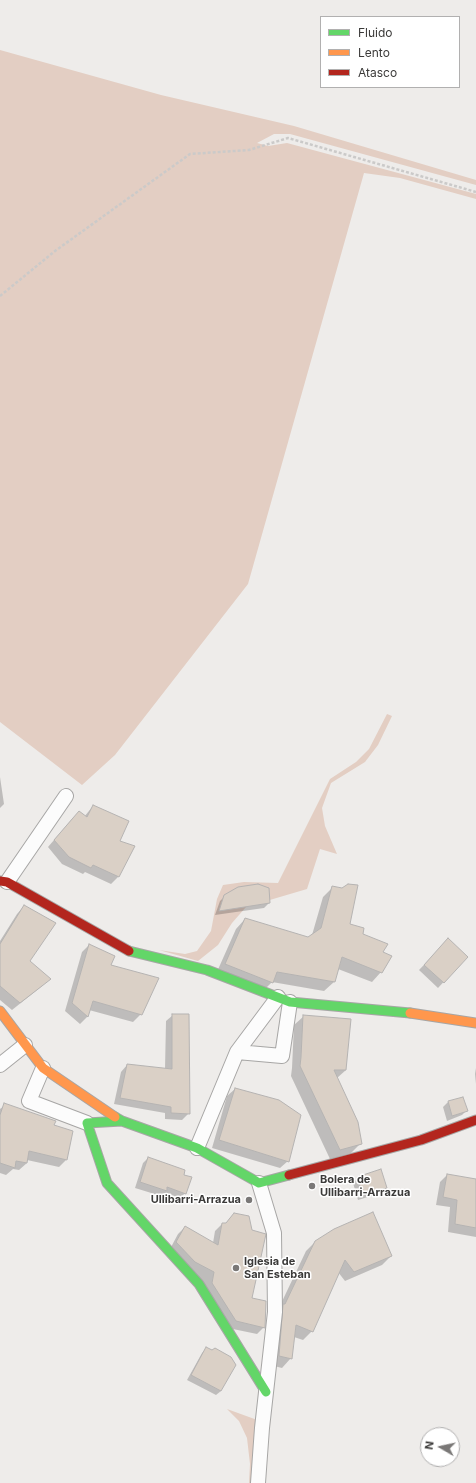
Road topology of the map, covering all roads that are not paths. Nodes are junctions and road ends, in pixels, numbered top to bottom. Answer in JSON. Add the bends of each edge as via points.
{"nodes":[{"id":1,"x":66,"y":796,"type":"dead end"},
{"id":2,"x":3,"y":881,"type":"edge"},
{"id":3,"x":284,"y":999,"type":"junction"},
{"id":4,"x":0,"y":1011,"type":"edge"},
{"id":5,"x":476,"y":1023,"type":"edge"},
{"id":6,"x":25,"y":1045,"type":"junction"},
{"id":7,"x":237,"y":1052,"type":"junction"},
{"id":8,"x":0,"y":1065,"type":"edge"},
{"id":9,"x":43,"y":1068,"type":"junction"},
{"id":10,"x":476,"y":1120,"type":"edge"},
{"id":11,"x":122,"y":1121,"type":"junction"},
{"id":12,"x":87,"y":1123,"type":"junction"},
{"id":13,"x":196,"y":1148,"type":"junction"},
{"id":14,"x":259,"y":1183,"type":"junction"},
{"id":15,"x":266,"y":1392,"type":"junction"},
{"id":16,"x":258,"y":1483,"type":"edge"}],
"edges":[{"from":1,"to":2,"type":"street"},
{"from":2,"to":3,"type":"street","via":[[127,950],[206,970]]},
{"from":3,"to":5,"type":"street","via":[[398,1011]]},
{"from":3,"to":7,"type":"street"},
{"from":3,"to":7,"type":"street","via":[[282,1056]]},
{"from":4,"to":6,"type":"street"},
{"from":6,"to":8,"type":"street"},
{"from":6,"to":9,"type":"street"},
{"from":7,"to":13,"type":"street"},
{"from":9,"to":11,"type":"street"},
{"from":9,"to":12,"type":"street","via":[[29,1101]]},
{"from":10,"to":14,"type":"street","via":[[421,1140]]},
{"from":11,"to":12,"type":"street"},
{"from":11,"to":13,"type":"street"},
{"from":12,"to":15,"type":"street","via":[[107,1183],[199,1284]]},
{"from":13,"to":14,"type":"street"},
{"from":14,"to":15,"type":"street","via":[[274,1233],[275,1312]]},
{"from":15,"to":16,"type":"street"}]}
